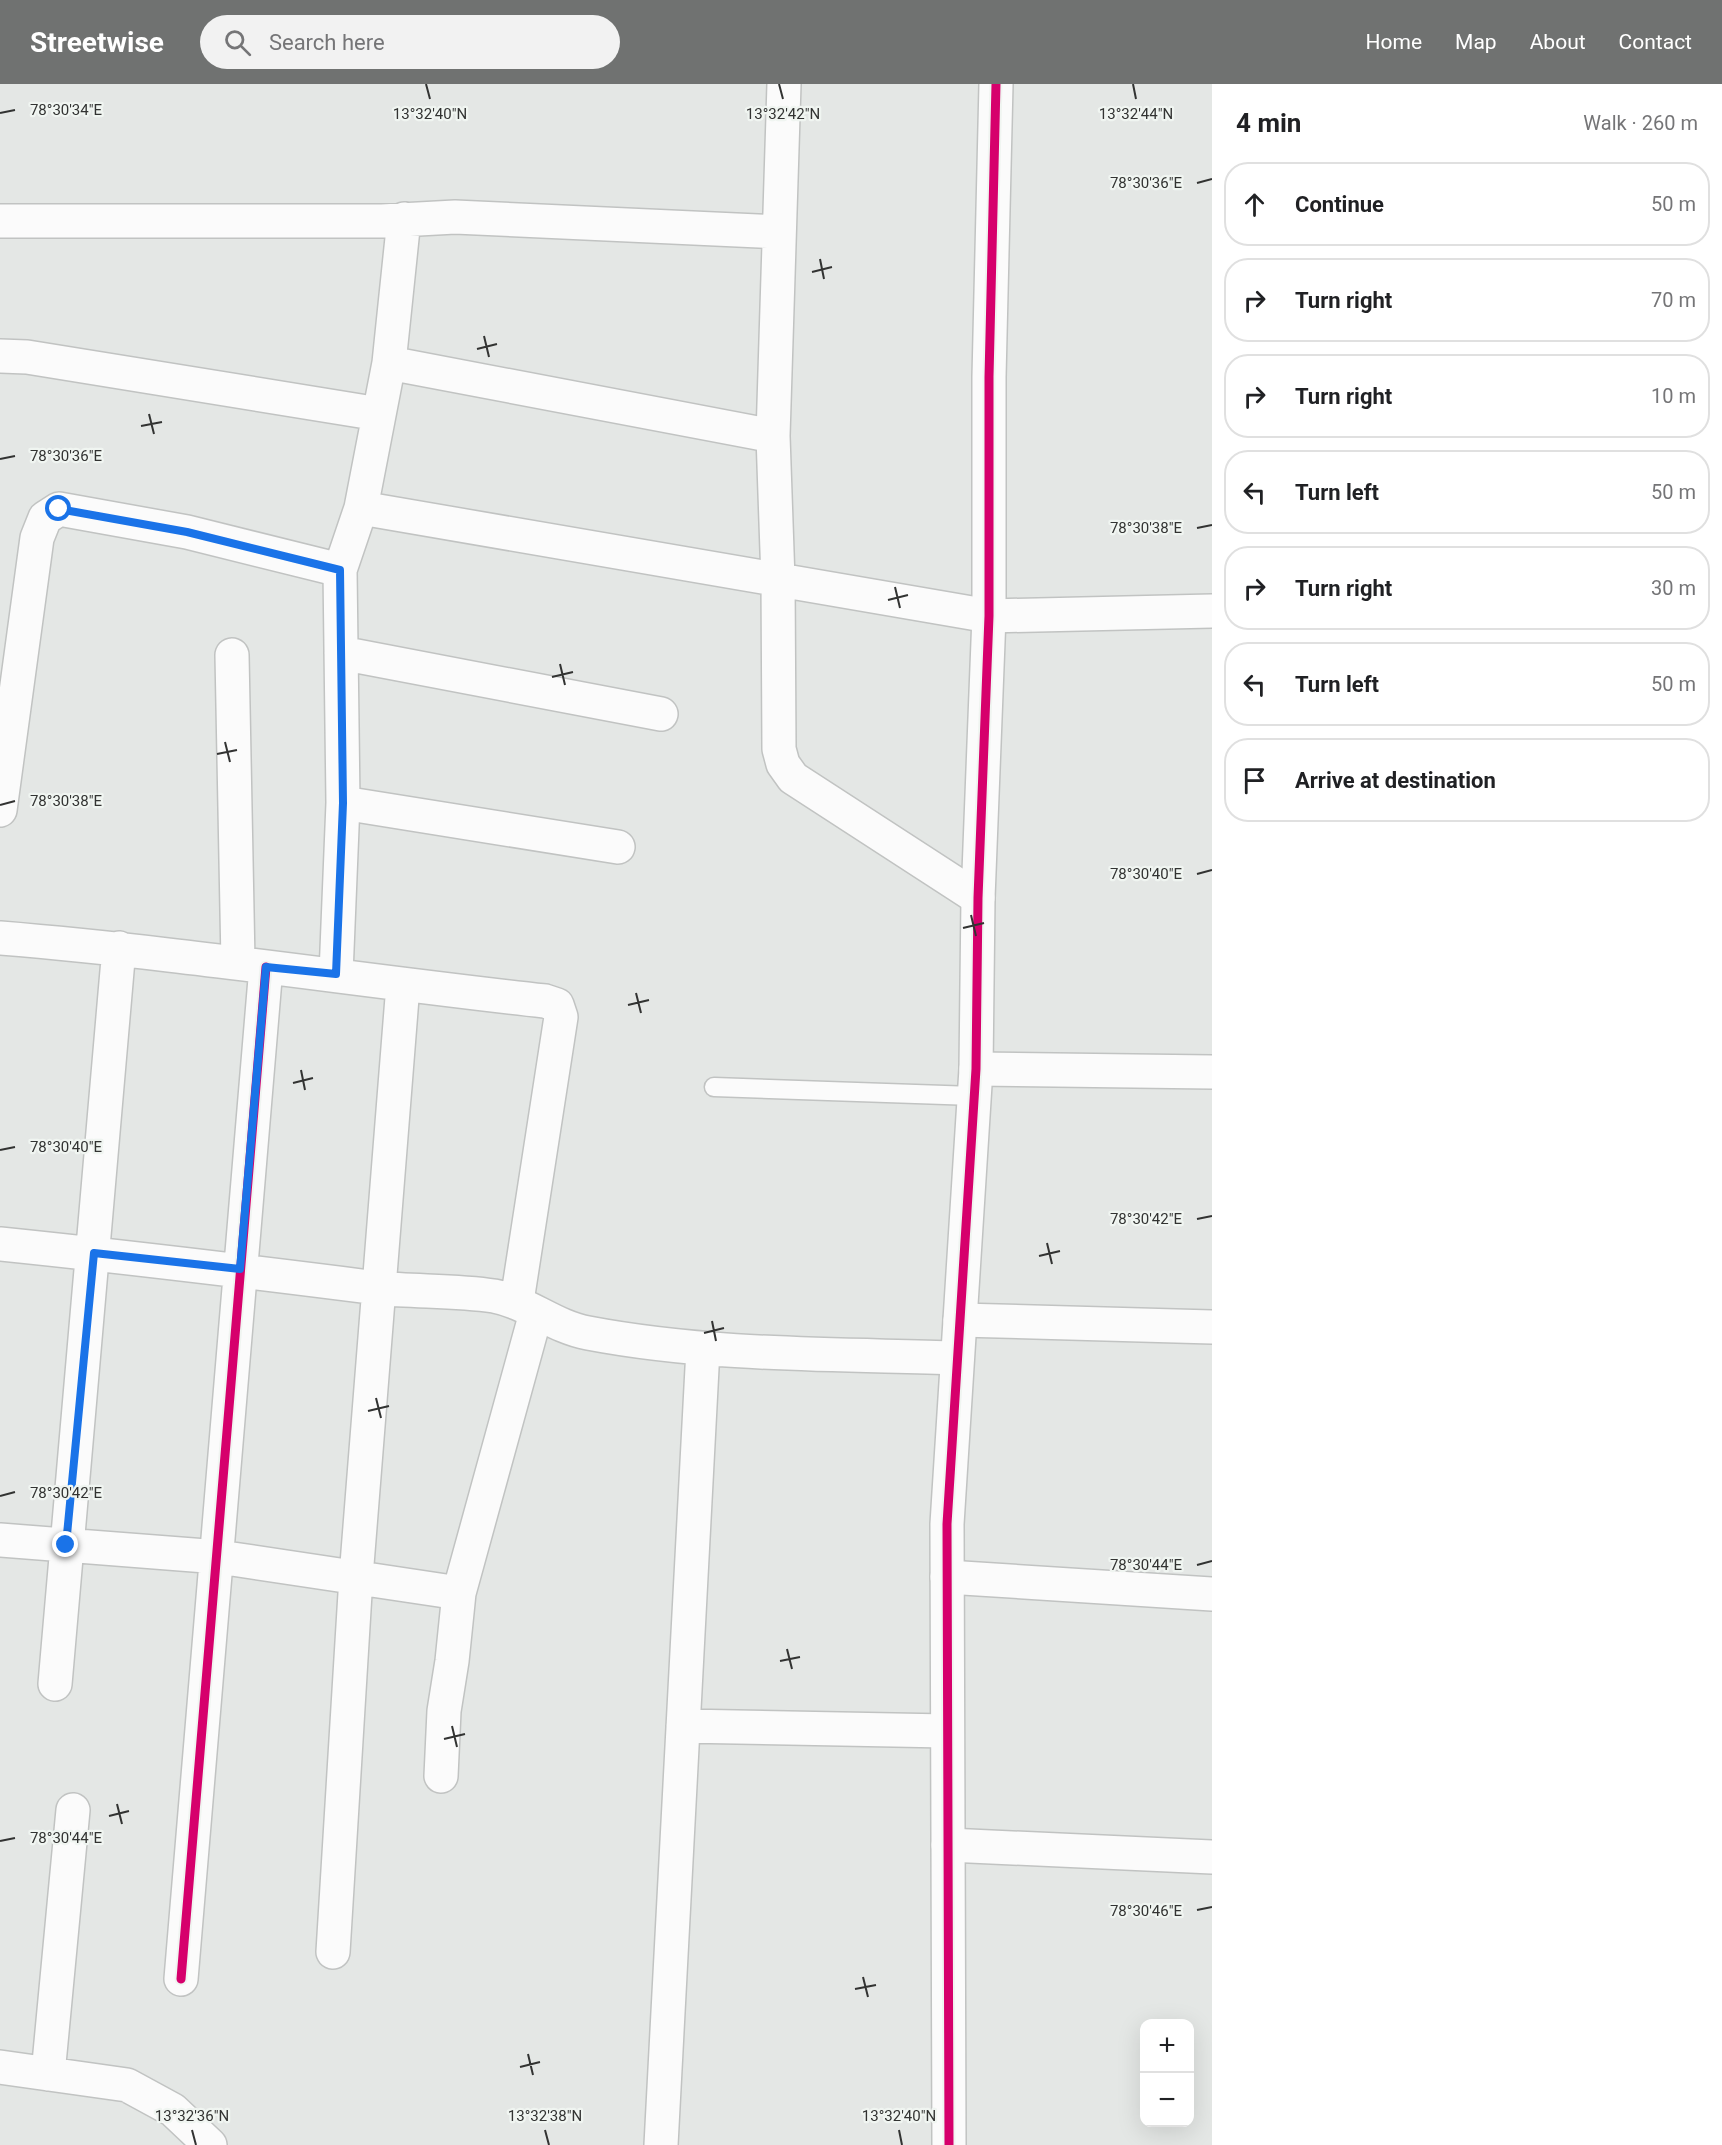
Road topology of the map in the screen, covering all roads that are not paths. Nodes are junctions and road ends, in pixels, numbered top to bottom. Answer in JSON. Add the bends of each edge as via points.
{"nodes":[{"id":1,"x":784,"y":84,"type":"edge"},
{"id":2,"x":996,"y":84,"type":"edge"},
{"id":3,"x":404,"y":219,"type":"junction"},
{"id":4,"x":0,"y":221,"type":"edge"},
{"id":5,"x":779,"y":232,"type":"junction"},
{"id":6,"x":0,"y":356,"type":"edge"},
{"id":7,"x":389,"y":363,"type":"junction"},
{"id":8,"x":379,"y":414,"type":"junction"},
{"id":9,"x":773,"y":436,"type":"junction"},
{"id":10,"x":361,"y":508,"type":"junction"},
{"id":11,"x":340,"y":570,"type":"junction"},
{"id":12,"x":778,"y":580,"type":"junction"},
{"id":13,"x":1212,"y":611,"type":"edge"},
{"id":14,"x":989,"y":616,"type":"junction"},
{"id":15,"x":12,"y":636,"type":"edge"},
{"id":16,"x":341,"y":653,"type":"junction"},
{"id":17,"x":232,"y":655,"type":"dead end"},
{"id":18,"x":661,"y":714,"type":"dead end"},
{"id":19,"x":343,"y":803,"type":"junction"},
{"id":20,"x":0,"y":810,"type":"edge"},
{"id":21,"x":618,"y":847,"type":"dead end"},
{"id":22,"x":978,"y":898,"type":"junction"},
{"id":23,"x":0,"y":938,"type":"edge"},
{"id":24,"x":119,"y":948,"type":"junction"},
{"id":25,"x":252,"y":964,"type":"junction"},
{"id":26,"x":336,"y":974,"type":"junction"},
{"id":27,"x":403,"y":986,"type":"junction"},
{"id":28,"x":1212,"y":1072,"type":"edge"},
{"id":29,"x":975,"y":1082,"type":"junction"},
{"id":30,"x":714,"y":1087,"type":"dead end"},
{"id":31,"x":0,"y":1244,"type":"edge"},
{"id":32,"x":94,"y":1253,"type":"junction"},
{"id":33,"x":240,"y":1269,"type":"junction"},
{"id":34,"x":380,"y":1288,"type":"junction"},
{"id":35,"x":527,"y":1307,"type":"junction"},
{"id":36,"x":960,"y":1320,"type":"junction"},
{"id":37,"x":1212,"y":1328,"type":"edge"},
{"id":38,"x":703,"y":1349,"type":"junction"},
{"id":39,"x":957,"y":1358,"type":"junction"},
{"id":40,"x":0,"y":1540,"type":"edge"},
{"id":41,"x":66,"y":1545,"type":"junction"},
{"id":42,"x":219,"y":1557,"type":"junction"},
{"id":43,"x":356,"y":1577,"type":"junction"},
{"id":44,"x":947,"y":1577,"type":"junction"},
{"id":45,"x":459,"y":1593,"type":"junction"},
{"id":46,"x":1212,"y":1594,"type":"edge"},
{"id":47,"x":55,"y":1684,"type":"dead end"},
{"id":48,"x":683,"y":1726,"type":"junction"},
{"id":49,"x":947,"y":1731,"type":"junction"},
{"id":50,"x":441,"y":1776,"type":"dead end"},
{"id":51,"x":73,"y":1810,"type":"dead end"},
{"id":52,"x":948,"y":1845,"type":"junction"},
{"id":53,"x":1212,"y":1857,"type":"edge"},
{"id":54,"x":333,"y":1952,"type":"dead end"},
{"id":55,"x":181,"y":1979,"type":"dead end"},
{"id":56,"x":0,"y":2067,"type":"edge"},
{"id":57,"x":48,"y":2074,"type":"junction"},
{"id":58,"x":210,"y":2145,"type":"edge"},
{"id":59,"x":661,"y":2145,"type":"edge"},
{"id":60,"x":948,"y":2145,"type":"edge"}],
"edges":[{"from":1,"to":5,"type":"street"},
{"from":2,"to":14,"type":"street","via":[[989,377]]},
{"from":3,"to":4,"type":"street"},
{"from":3,"to":5,"type":"street","via":[[455,217]]},
{"from":3,"to":7,"type":"street"},
{"from":5,"to":9,"type":"street"},
{"from":6,"to":8,"type":"street"},
{"from":7,"to":8,"type":"street"},
{"from":7,"to":9,"type":"street"},
{"from":8,"to":10,"type":"street"},
{"from":9,"to":12,"type":"street"},
{"from":10,"to":11,"type":"street"},
{"from":10,"to":12,"type":"street"},
{"from":11,"to":15,"type":"street","via":[[187,532],[59,509],[45,518],[37,538]]},
{"from":11,"to":16,"type":"street"},
{"from":12,"to":14,"type":"street"},
{"from":12,"to":22,"type":"street","via":[[779,749],[783,764],[793,778]]},
{"from":13,"to":14,"type":"street"},
{"from":14,"to":22,"type":"street"},
{"from":15,"to":20,"type":"street"},
{"from":16,"to":18,"type":"street"},
{"from":16,"to":19,"type":"street"},
{"from":17,"to":25,"type":"street"},
{"from":19,"to":21,"type":"street"},
{"from":19,"to":26,"type":"street"},
{"from":22,"to":29,"type":"street"},
{"from":23,"to":24,"type":"street"},
{"from":24,"to":25,"type":"street"},
{"from":24,"to":32,"type":"street"},
{"from":25,"to":26,"type":"street"},
{"from":25,"to":33,"type":"street"},
{"from":26,"to":27,"type":"street"},
{"from":27,"to":34,"type":"street"},
{"from":27,"to":35,"type":"street","via":[[557,1005],[561,1017]]},
{"from":28,"to":29,"type":"street"},
{"from":29,"to":30,"type":"lane"},
{"from":29,"to":36,"type":"street"},
{"from":31,"to":32,"type":"street"},
{"from":32,"to":33,"type":"street"},
{"from":32,"to":41,"type":"street"},
{"from":33,"to":34,"type":"street"},
{"from":33,"to":42,"type":"street"},
{"from":34,"to":35,"type":"street","via":[[491,1296]]},
{"from":34,"to":43,"type":"street"},
{"from":35,"to":38,"type":"street","via":[[585,1333]]},
{"from":35,"to":45,"type":"street"},
{"from":36,"to":37,"type":"street"},
{"from":36,"to":39,"type":"street"},
{"from":38,"to":39,"type":"street"},
{"from":38,"to":48,"type":"street"},
{"from":39,"to":44,"type":"street"},
{"from":40,"to":41,"type":"street"},
{"from":41,"to":42,"type":"street"},
{"from":41,"to":47,"type":"street"},
{"from":42,"to":43,"type":"street"},
{"from":42,"to":55,"type":"street"},
{"from":43,"to":45,"type":"street"},
{"from":43,"to":54,"type":"street"},
{"from":44,"to":46,"type":"street"},
{"from":44,"to":49,"type":"street"},
{"from":45,"to":50,"type":"street","via":[[444,1711]]},
{"from":48,"to":49,"type":"street"},
{"from":48,"to":59,"type":"street"},
{"from":49,"to":52,"type":"street"},
{"from":51,"to":57,"type":"street"},
{"from":52,"to":53,"type":"street"},
{"from":52,"to":60,"type":"street"},
{"from":56,"to":57,"type":"street"},
{"from":57,"to":58,"type":"street","via":[[128,2085],[173,2110]]}]}
